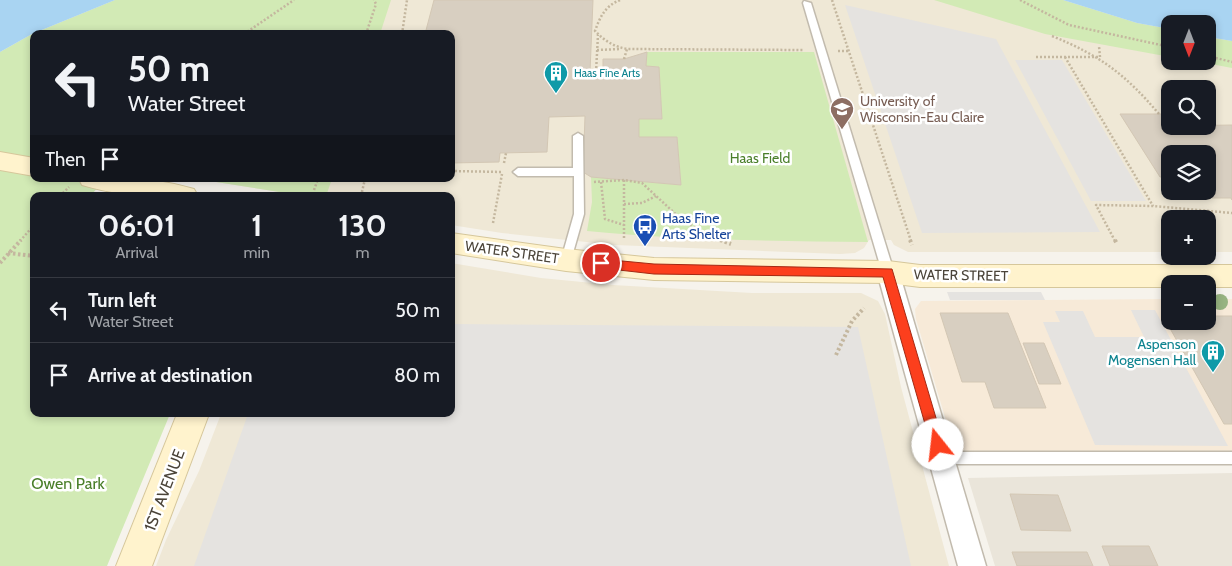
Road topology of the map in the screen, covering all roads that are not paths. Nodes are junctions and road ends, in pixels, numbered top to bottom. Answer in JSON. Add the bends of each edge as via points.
{"nodes":[{"id":1,"x":807,"y":4,"type":"dead end"},
{"id":2,"x":578,"y":136,"type":"dead end"},
{"id":3,"x":0,"y":161,"type":"edge"},
{"id":4,"x":30,"y":166,"type":"edge"},
{"id":5,"x":518,"y":172,"type":"road end"},
{"id":6,"x":578,"y":177,"type":"junction"},
{"id":7,"x":107,"y":182,"type":"edge"},
{"id":8,"x":163,"y":192,"type":"edge"},
{"id":9,"x":455,"y":244,"type":"edge"},
{"id":10,"x":566,"y":260,"type":"junction"},
{"id":11,"x":888,"y":272,"type":"junction"},
{"id":12,"x":1232,"y":276,"type":"edge"},
{"id":13,"x":192,"y":417,"type":"edge"},
{"id":14,"x":941,"y":458,"type":"junction"},
{"id":15,"x":1232,"y":458,"type":"edge"},
{"id":16,"x":134,"y":566,"type":"edge"},
{"id":17,"x":972,"y":566,"type":"edge"}],
"edges":[{"from":1,"to":11,"type":"lane"},
{"from":2,"to":6,"type":"lane"},
{"from":3,"to":4,"type":"main road"},
{"from":5,"to":6,"type":"lane"},
{"from":6,"to":10,"type":"lane","via":[[579,214]]},
{"from":7,"to":8,"type":"main road"},
{"from":9,"to":10,"type":"main road","name":"WATER STREET"},
{"from":10,"to":11,"type":"main road","name":"WATER STREET","via":[[654,269]]},
{"from":11,"to":12,"type":"main road","name":"WATER STREET","via":[[920,276]]},
{"from":11,"to":14,"type":"street"},
{"from":13,"to":16,"type":"main road","name":"1ST AVENUE"},
{"from":14,"to":15,"type":"lane"},
{"from":14,"to":17,"type":"street"}]}
